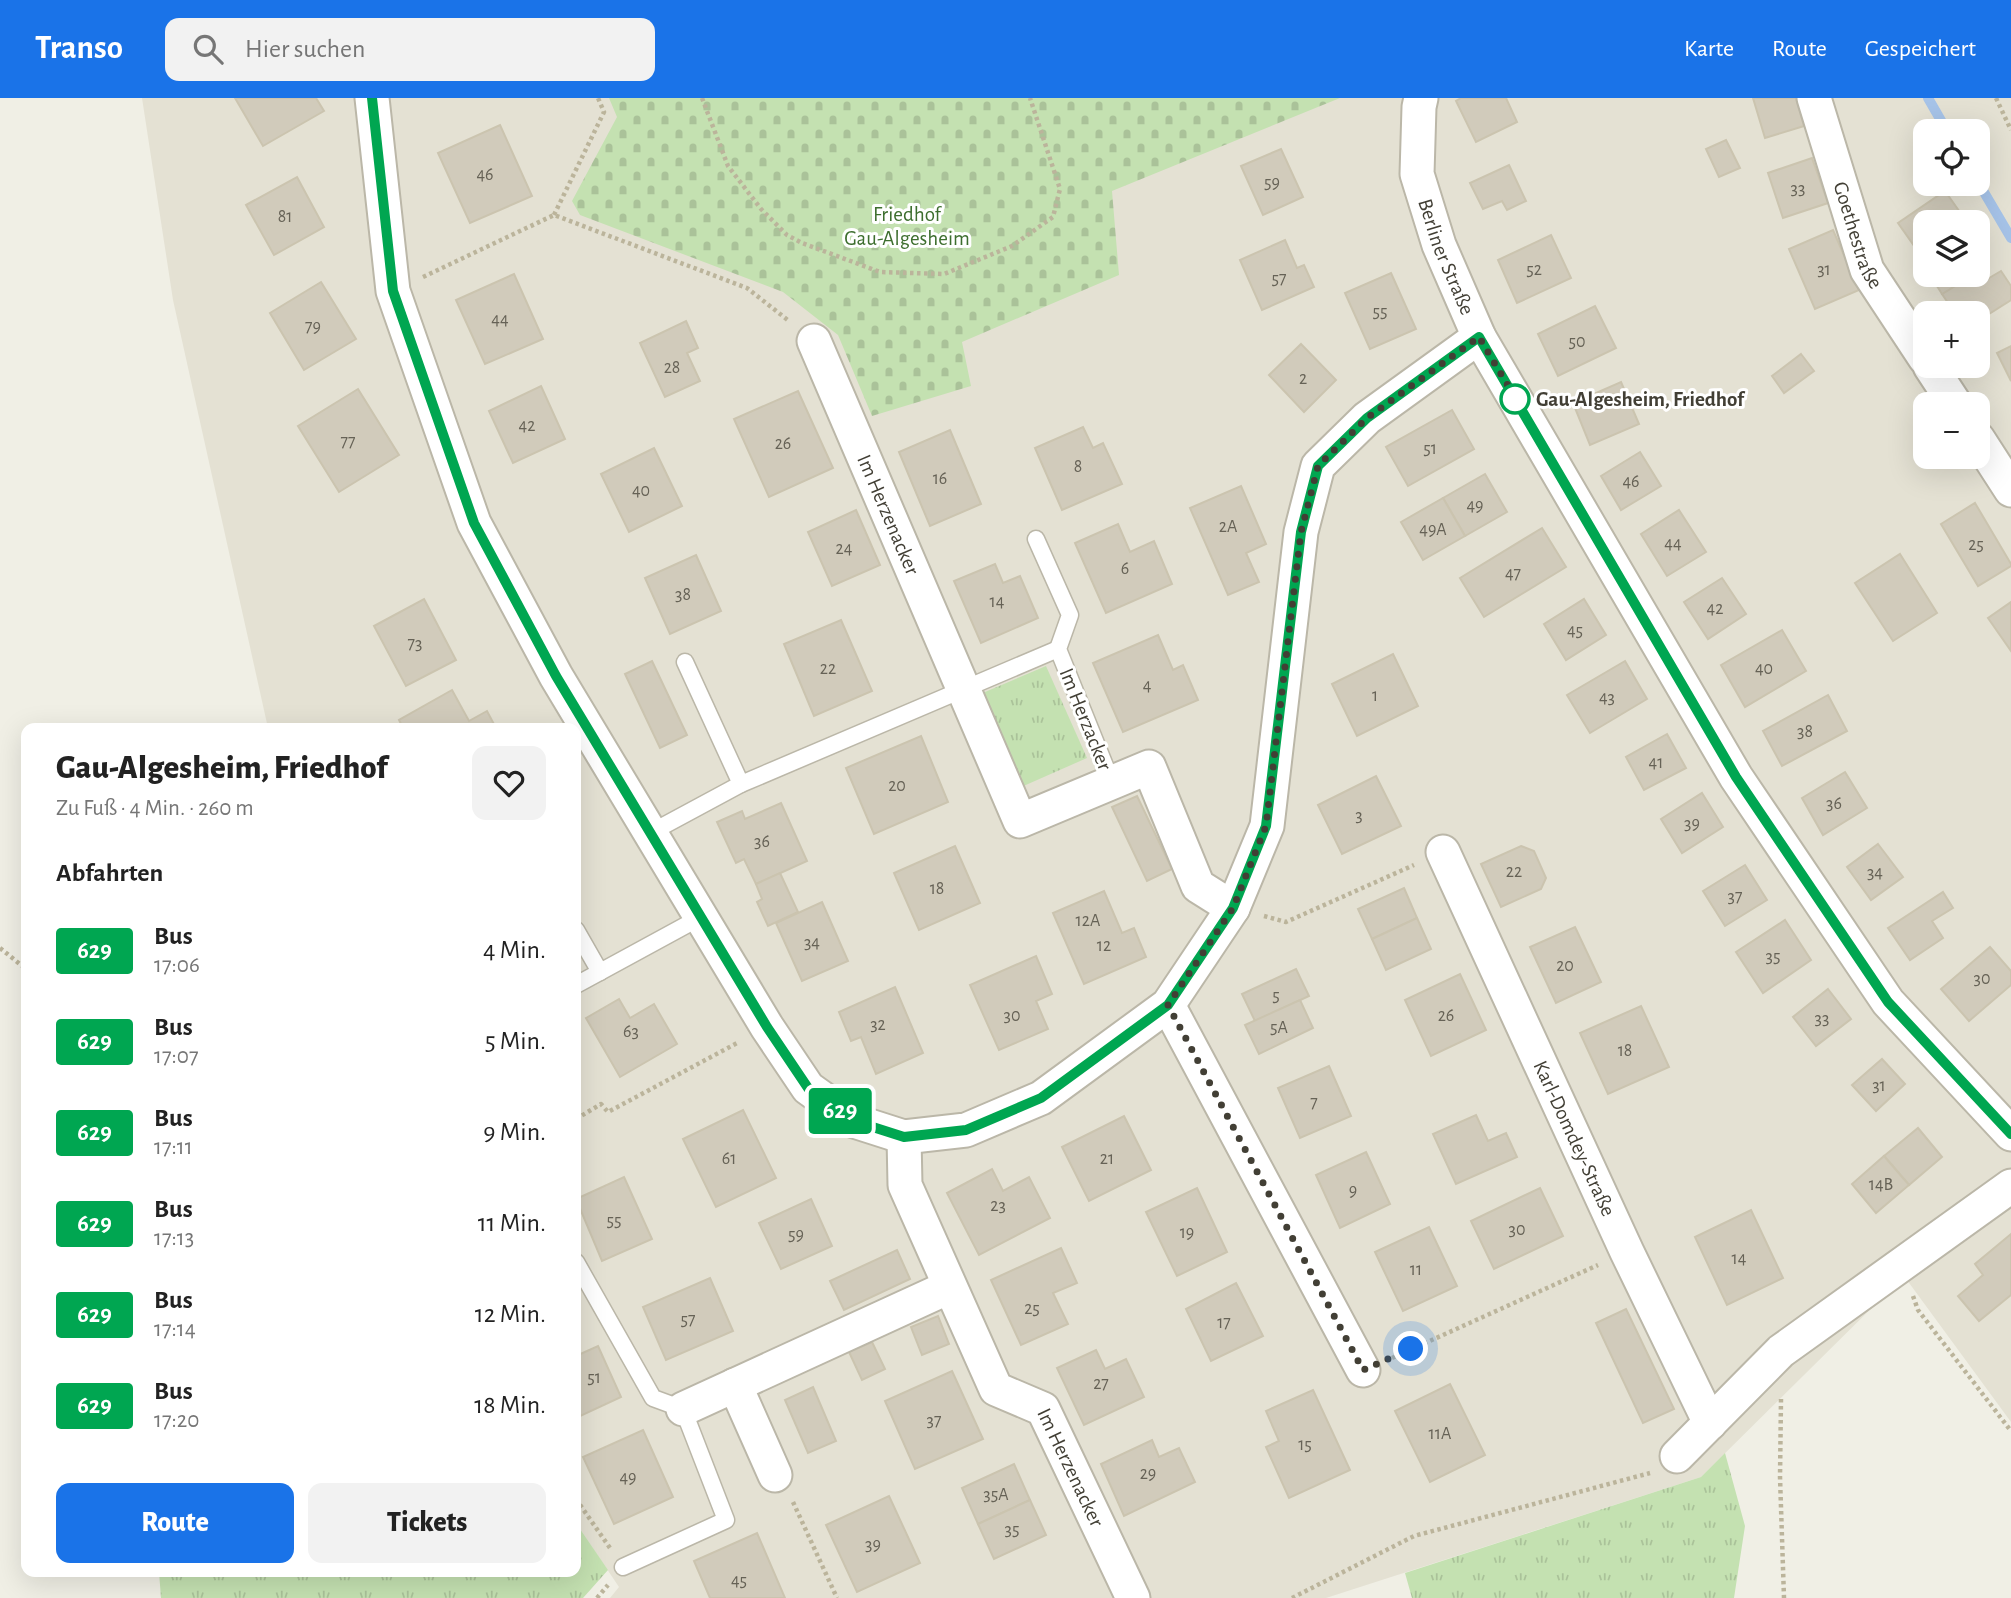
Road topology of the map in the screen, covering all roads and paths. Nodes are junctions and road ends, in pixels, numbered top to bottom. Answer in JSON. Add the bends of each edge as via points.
{"nodes":[{"id":1,"x":372,"y":98,"type":"edge"},
{"id":2,"x":598,"y":98,"type":"edge"},
{"id":3,"x":702,"y":98,"type":"edge"},
{"id":4,"x":1030,"y":98,"type":"edge"},
{"id":5,"x":1421,"y":98,"type":"edge"},
{"id":6,"x":1814,"y":98,"type":"edge"},
{"id":7,"x":1996,"y":98,"type":"edge"},
{"id":8,"x":2011,"y":130,"type":"edge"},
{"id":9,"x":554,"y":215,"type":"junction"},
{"id":10,"x":393,"y":291,"type":"junction"},
{"id":11,"x":1479,"y":337,"type":"junction"},
{"id":12,"x":1913,"y":340,"type":"edge"},
{"id":13,"x":814,"y":341,"type":"joint"},
{"id":14,"x":1990,"y":458,"type":"edge"},
{"id":15,"x":2011,"y":490,"type":"edge"},
{"id":16,"x":1036,"y":539,"type":"dead end"},
{"id":17,"x":1058,"y":649,"type":"junction"},
{"id":18,"x":685,"y":662,"type":"dead end"},
{"id":19,"x":964,"y":689,"type":"junction"},
{"id":20,"x":1112,"y":783,"type":"junction"},
{"id":21,"x":741,"y":784,"type":"junction"},
{"id":22,"x":650,"y":833,"type":"junction"},
{"id":23,"x":1443,"y":852,"type":"joint"},
{"id":24,"x":1233,"y":908,"type":"junction"},
{"id":25,"x":701,"y":917,"type":"junction"},
{"id":26,"x":581,"y":939,"type":"edge"},
{"id":27,"x":0,"y":948,"type":"edge"},
{"id":28,"x":21,"y":965,"type":"edge"},
{"id":29,"x":600,"y":972,"type":"junction"},
{"id":30,"x":581,"y":982,"type":"edge"},
{"id":31,"x":1168,"y":1005,"type":"junction"},
{"id":32,"x":767,"y":1027,"type":"junction"},
{"id":33,"x":581,"y":1116,"type":"edge"},
{"id":34,"x":2011,"y":1133,"type":"edge"},
{"id":35,"x":904,"y":1137,"type":"junction"},
{"id":36,"x":2011,"y":1186,"type":"edge"},
{"id":37,"x":1628,"y":1252,"type":"junction"},
{"id":38,"x":1901,"y":1266,"type":"junction"},
{"id":39,"x":581,"y":1271,"type":"edge"},
{"id":40,"x":949,"y":1287,"type":"junction"},
{"id":41,"x":1782,"y":1351,"type":"junction"},
{"id":42,"x":1363,"y":1370,"type":"joint"},
{"id":43,"x":735,"y":1385,"type":"junction"},
{"id":44,"x":683,"y":1409,"type":"junction"},
{"id":45,"x":1710,"y":1423,"type":"junction"},
{"id":46,"x":2011,"y":1431,"type":"edge"},
{"id":47,"x":1677,"y":1457,"type":"joint"},
{"id":48,"x":775,"y":1475,"type":"joint"},
{"id":49,"x":581,"y":1506,"type":"edge"},
{"id":50,"x":624,"y":1567,"type":"joint"},
{"id":51,"x":837,"y":1598,"type":"edge"},
{"id":52,"x":1133,"y":1598,"type":"edge"},
{"id":53,"x":1292,"y":1598,"type":"edge"},
{"id":54,"x":1784,"y":1598,"type":"edge"}],
"edges":[{"from":1,"to":10,"type":"street"},
{"from":2,"to":9,"type":"path","via":[[604,111]]},
{"from":3,"to":4,"type":"path","via":[[728,166],[787,235],[880,272],[944,274],[1012,246],[1053,217],[1059,189]]},
{"from":5,"to":11,"type":"street","name":"Berliner Straße","via":[[1417,174],[1439,245]]},
{"from":6,"to":12,"type":"street","name":"Goethestraße","via":[[1867,270]]},
{"from":7,"to":8,"type":"path"},
{"from":9,"to":10,"type":"path"},
{"from":9,"to":13,"type":"path","via":[[747,288]]},
{"from":10,"to":22,"type":"street","via":[[474,523],[556,676]]},
{"from":11,"to":24,"type":"street","via":[[1367,418],[1318,466],[1301,532],[1266,826]]},
{"from":11,"to":34,"type":"street","name":"Berliner Straße","via":[[1736,777],[1888,1002]]},
{"from":13,"to":19,"type":"street","name":"Im Herzenacker"},
{"from":14,"to":15,"type":"street"},
{"from":16,"to":17,"type":"lane","name":"Im Herzacker","via":[[1070,615]]},
{"from":17,"to":19,"type":"lane"},
{"from":17,"to":20,"type":"lane","name":"Im Herzacker"},
{"from":18,"to":21,"type":"lane"},
{"from":19,"to":20,"type":"street","name":"Im Herzenacker","via":[[1020,821]]},
{"from":19,"to":21,"type":"lane"},
{"from":20,"to":24,"type":"street","name":"Im Herzenacker","via":[[1149,767],[1198,886]]},
{"from":21,"to":22,"type":"lane"},
{"from":22,"to":25,"type":"street"},
{"from":23,"to":24,"type":"path","via":[[1286,922]]},
{"from":23,"to":37,"type":"street","name":"Karl-Domdey-Straße"},
{"from":24,"to":31,"type":"street"},
{"from":25,"to":29,"type":"lane"},
{"from":25,"to":32,"type":"street"},
{"from":26,"to":29,"type":"lane"},
{"from":27,"to":28,"type":"path"},
{"from":29,"to":30,"type":"lane"},
{"from":31,"to":35,"type":"street","via":[[1041,1098],[966,1130]]},
{"from":31,"to":42,"type":"street"},
{"from":32,"to":33,"type":"path","via":[[608,1112],[601,1104]]},
{"from":32,"to":35,"type":"street","via":[[808,1088],[854,1121]]},
{"from":35,"to":40,"type":"street","name":"Im Herzenacker","via":[[905,1185]]},
{"from":36,"to":38,"type":"street"},
{"from":37,"to":42,"type":"path"},
{"from":37,"to":45,"type":"street","name":"Karl-Domdey-Straße"},
{"from":38,"to":41,"type":"street"},
{"from":38,"to":46,"type":"path","via":[[1918,1310]]},
{"from":39,"to":44,"type":"lane","via":[[653,1398]]},
{"from":40,"to":43,"type":"street"},
{"from":40,"to":52,"type":"street","name":"Im Herzenacker","via":[[996,1389],[1043,1409]]},
{"from":41,"to":45,"type":"street"},
{"from":41,"to":54,"type":"path"},
{"from":43,"to":44,"type":"street"},
{"from":43,"to":48,"type":"street"},
{"from":44,"to":50,"type":"lane","via":[[726,1520]]},
{"from":45,"to":47,"type":"street"},
{"from":47,"to":53,"type":"path","via":[[1658,1471],[1414,1536]]},
{"from":48,"to":51,"type":"path","via":[[789,1494]]},
{"from":49,"to":50,"type":"path"}]}
